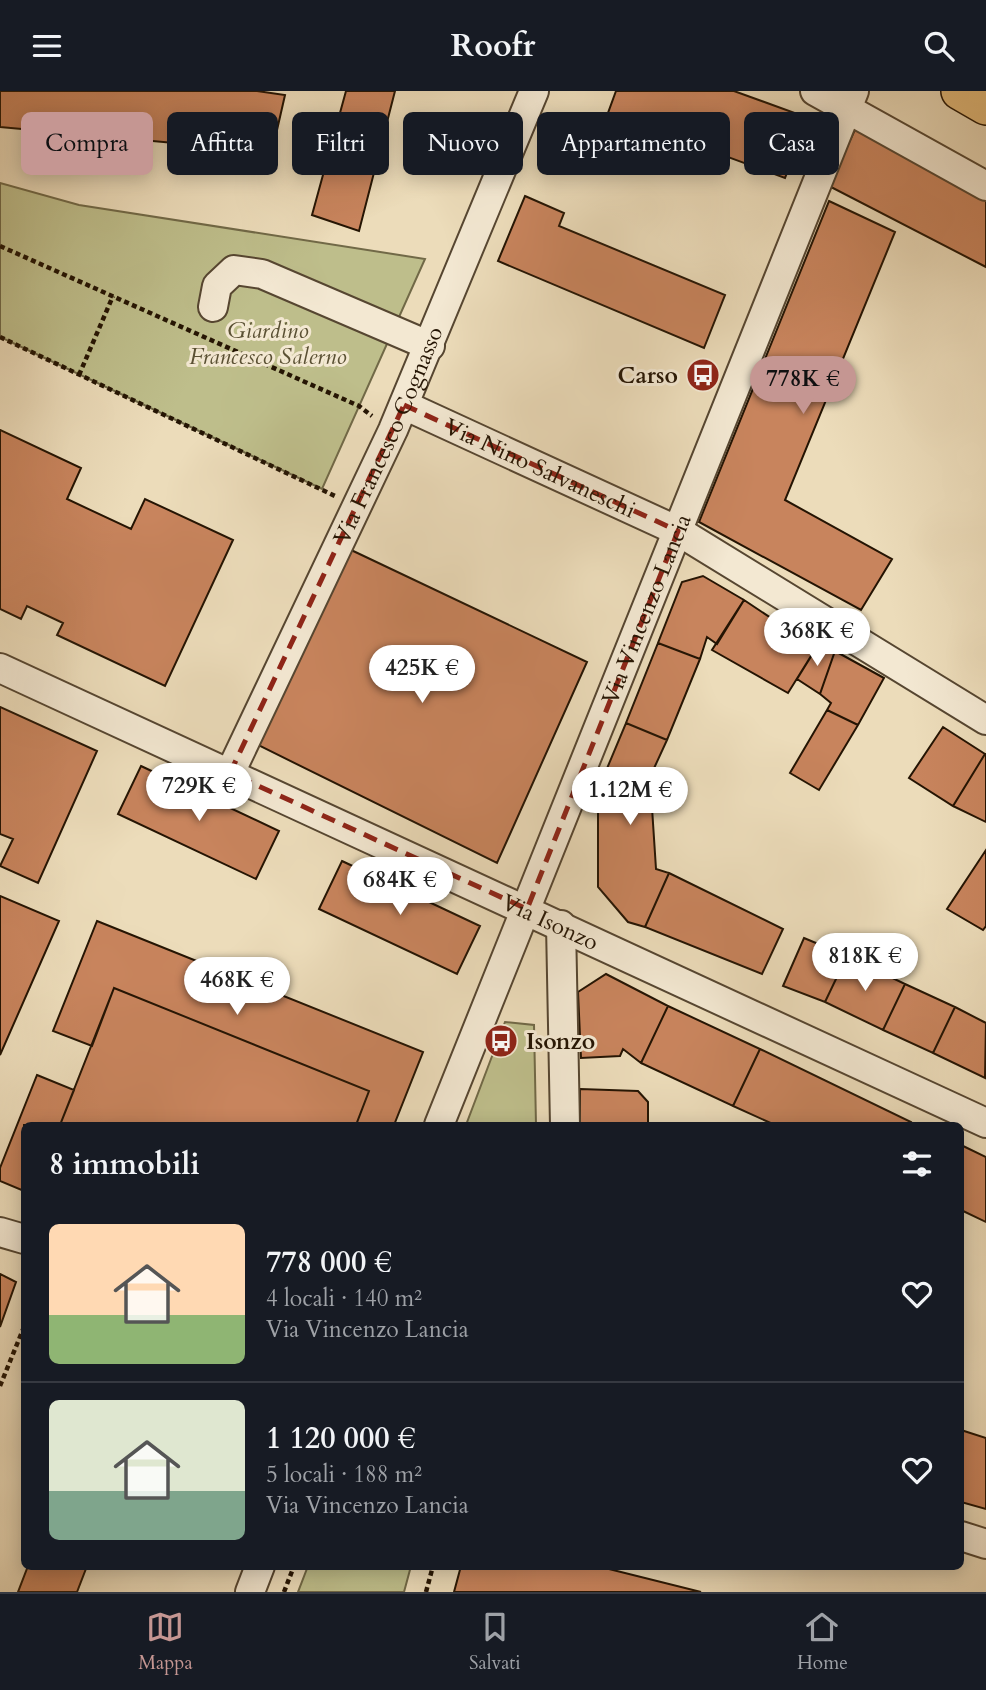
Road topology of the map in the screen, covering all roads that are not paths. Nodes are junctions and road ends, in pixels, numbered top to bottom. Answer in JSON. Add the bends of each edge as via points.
{"nodes":[{"id":1,"x":534,"y":91,"type":"edge"},
{"id":2,"x":815,"y":91,"type":"edge"},
{"id":3,"x":960,"y":91,"type":"edge"},
{"id":4,"x":851,"y":99,"type":"edge"},
{"id":5,"x":986,"y":106,"type":"edge"},
{"id":6,"x":986,"y":186,"type":"edge"},
{"id":7,"x":213,"y":307,"type":"dead end"},
{"id":8,"x":430,"y":346,"type":"junction"},
{"id":9,"x":404,"y":405,"type":"junction"},
{"id":10,"x":678,"y":531,"type":"junction"},
{"id":11,"x":0,"y":668,"type":"edge"},
{"id":12,"x":986,"y":720,"type":"edge"},
{"id":13,"x":230,"y":773,"type":"junction"},
{"id":14,"x":527,"y":909,"type":"junction"},
{"id":15,"x":561,"y":925,"type":"junction"},
{"id":16,"x":440,"y":1122,"type":"edge"},
{"id":17,"x":565,"y":1122,"type":"edge"},
{"id":18,"x":986,"y":1122,"type":"edge"},
{"id":19,"x":0,"y":1231,"type":"edge"},
{"id":20,"x":21,"y":1238,"type":"edge"},
{"id":21,"x":964,"y":1537,"type":"edge"},
{"id":22,"x":986,"y":1544,"type":"edge"},
{"id":23,"x":258,"y":1570,"type":"edge"},
{"id":24,"x":250,"y":1592,"type":"edge"}],
"edges":[{"from":1,"to":8,"type":"street","name":"Via Francesco Cognasso"},
{"from":2,"to":4,"type":"street"},
{"from":3,"to":5,"type":"main road"},
{"from":4,"to":6,"type":"street"},
{"from":4,"to":10,"type":"street","name":"Via Vincenzo Lancia"},
{"from":7,"to":8,"type":"street","via":[[217,286],[234,270],[262,274]]},
{"from":8,"to":9,"type":"street","name":"Via Francesco Cognasso"},
{"from":9,"to":10,"type":"street","name":"Via Nino Salvaneschi"},
{"from":9,"to":13,"type":"street","name":"Via Francesco Cognasso"},
{"from":10,"to":12,"type":"street","name":"Via Nino Salvaneschi"},
{"from":10,"to":14,"type":"street","name":"Via Vincenzo Lancia"},
{"from":11,"to":13,"type":"street","name":"Via Isonzo"},
{"from":13,"to":14,"type":"street","name":"Via Isonzo"},
{"from":14,"to":15,"type":"street","name":"Via Isonzo"},
{"from":14,"to":16,"type":"street","name":"Via Vincenzo Lancia"},
{"from":15,"to":17,"type":"street"},
{"from":15,"to":18,"type":"street","name":"Via Isonzo"},
{"from":19,"to":20,"type":"street"},
{"from":21,"to":22,"type":"street"},
{"from":23,"to":24,"type":"street"}]}
